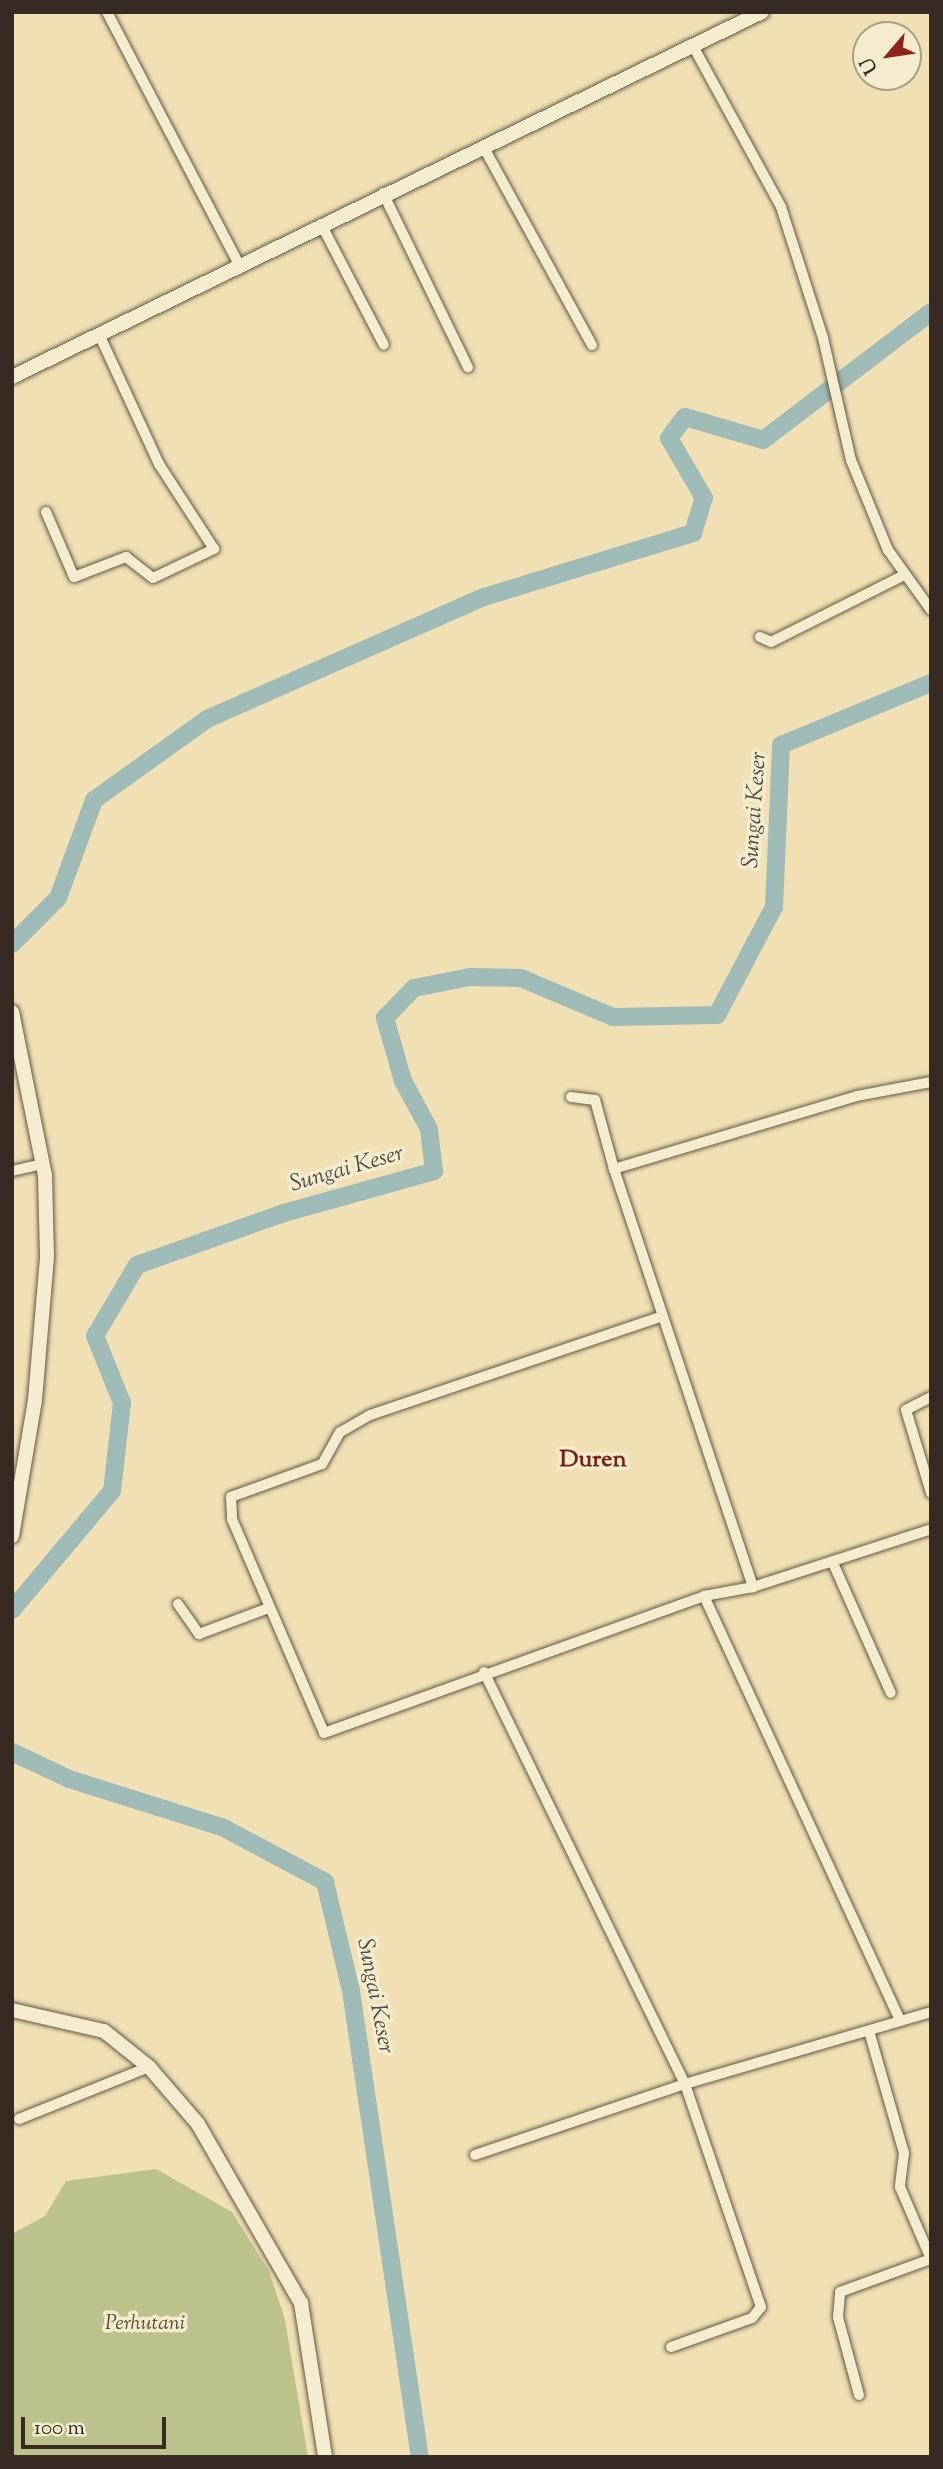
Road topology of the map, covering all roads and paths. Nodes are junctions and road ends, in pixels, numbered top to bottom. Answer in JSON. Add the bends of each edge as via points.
{"nodes":[{"id":1,"x":107,"y":12,"type":"edge"},
{"id":2,"x":762,"y":12,"type":"edge"},
{"id":3,"x":693,"y":46,"type":"junction"},
{"id":4,"x":483,"y":146,"type":"junction"},
{"id":5,"x":383,"y":193,"type":"junction"},
{"id":6,"x":321,"y":224,"type":"junction"},
{"id":7,"x":239,"y":264,"type":"junction"},
{"id":8,"x":100,"y":334,"type":"junction"},
{"id":9,"x":384,"y":345,"type":"dead end"},
{"id":10,"x":592,"y":345,"type":"dead end"},
{"id":11,"x":468,"y":367,"type":"dead end"},
{"id":12,"x":12,"y":377,"type":"edge"},
{"id":13,"x":46,"y":512,"type":"dead end"},
{"id":14,"x":902,"y":576,"type":"junction"},
{"id":15,"x":931,"y":610,"type":"edge"},
{"id":16,"x":760,"y":637,"type":"dead end"},
{"id":17,"x":12,"y":1012,"type":"edge"},
{"id":18,"x":931,"y":1082,"type":"edge"},
{"id":19,"x":570,"y":1097,"type":"dead end"},
{"id":20,"x":43,"y":1164,"type":"junction"},
{"id":21,"x":614,"y":1168,"type":"junction"},
{"id":22,"x":12,"y":1171,"type":"edge"},
{"id":23,"x":660,"y":1317,"type":"junction"},
{"id":24,"x":931,"y":1397,"type":"edge"},
{"id":25,"x":931,"y":1493,"type":"edge"},
{"id":26,"x":931,"y":1529,"type":"edge"},
{"id":27,"x":12,"y":1536,"type":"edge"},
{"id":28,"x":833,"y":1563,"type":"junction"},
{"id":29,"x":753,"y":1587,"type":"junction"},
{"id":30,"x":704,"y":1596,"type":"junction"},
{"id":31,"x":178,"y":1604,"type":"dead end"},
{"id":32,"x":266,"y":1609,"type":"junction"},
{"id":33,"x":484,"y":1672,"type":"junction"},
{"id":34,"x":891,"y":1693,"type":"dead end"},
{"id":35,"x":12,"y":2010,"type":"edge"},
{"id":36,"x":931,"y":2012,"type":"edge"},
{"id":37,"x":900,"y":2021,"type":"junction"},
{"id":38,"x":869,"y":2031,"type":"junction"},
{"id":39,"x":149,"y":2067,"type":"junction"},
{"id":40,"x":685,"y":2084,"type":"junction"},
{"id":41,"x":19,"y":2119,"type":"dead end"},
{"id":42,"x":475,"y":2155,"type":"dead end"},
{"id":43,"x":929,"y":2260,"type":"edge"},
{"id":44,"x":670,"y":2347,"type":"dead end"},
{"id":45,"x":859,"y":2395,"type":"dead end"},
{"id":46,"x":325,"y":2457,"type":"edge"}],
"edges":[{"from":1,"to":7,"type":"street"},
{"from":2,"to":3,"type":"street"},
{"from":3,"to":4,"type":"street"},
{"from":3,"to":14,"type":"street","via":[[781,207],[823,338],[851,460]]},
{"from":4,"to":5,"type":"street"},
{"from":4,"to":10,"type":"street"},
{"from":5,"to":6,"type":"street"},
{"from":5,"to":11,"type":"street"},
{"from":6,"to":7,"type":"street"},
{"from":6,"to":9,"type":"street"},
{"from":7,"to":8,"type":"street"},
{"from":8,"to":12,"type":"street"},
{"from":8,"to":13,"type":"street","via":[[159,464],[214,550],[153,579],[126,557],[74,577]]},
{"from":14,"to":15,"type":"street"},
{"from":14,"to":16,"type":"street","via":[[771,642]]},
{"from":17,"to":20,"type":"street"},
{"from":18,"to":21,"type":"street","via":[[858,1096]]},
{"from":19,"to":21,"type":"street","via":[[595,1100]]},
{"from":20,"to":22,"type":"street"},
{"from":20,"to":27,"type":"street","via":[[46,1291]]},
{"from":21,"to":23,"type":"street"},
{"from":23,"to":29,"type":"street"},
{"from":23,"to":32,"type":"street","via":[[370,1415],[340,1432],[321,1464],[231,1497],[228,1506]]},
{"from":24,"to":25,"type":"street","via":[[906,1410]]},
{"from":26,"to":28,"type":"street"},
{"from":28,"to":29,"type":"street"},
{"from":28,"to":34,"type":"street"},
{"from":29,"to":30,"type":"street"},
{"from":30,"to":33,"type":"street"},
{"from":30,"to":37,"type":"street"},
{"from":31,"to":32,"type":"street","via":[[199,1634]]},
{"from":32,"to":33,"type":"street","via":[[324,1733]]},
{"from":33,"to":40,"type":"street"},
{"from":35,"to":39,"type":"street","via":[[104,2031]]},
{"from":36,"to":37,"type":"street"},
{"from":37,"to":38,"type":"street"},
{"from":38,"to":40,"type":"street"},
{"from":38,"to":43,"type":"street","via":[[904,2152],[898,2179]]},
{"from":39,"to":41,"type":"street"},
{"from":39,"to":46,"type":"street","via":[[226,2165],[301,2303]]},
{"from":40,"to":42,"type":"street"},
{"from":40,"to":44,"type":"street","via":[[761,2307],[752,2318]]},
{"from":43,"to":45,"type":"street","via":[[840,2292],[838,2317]]}]}
